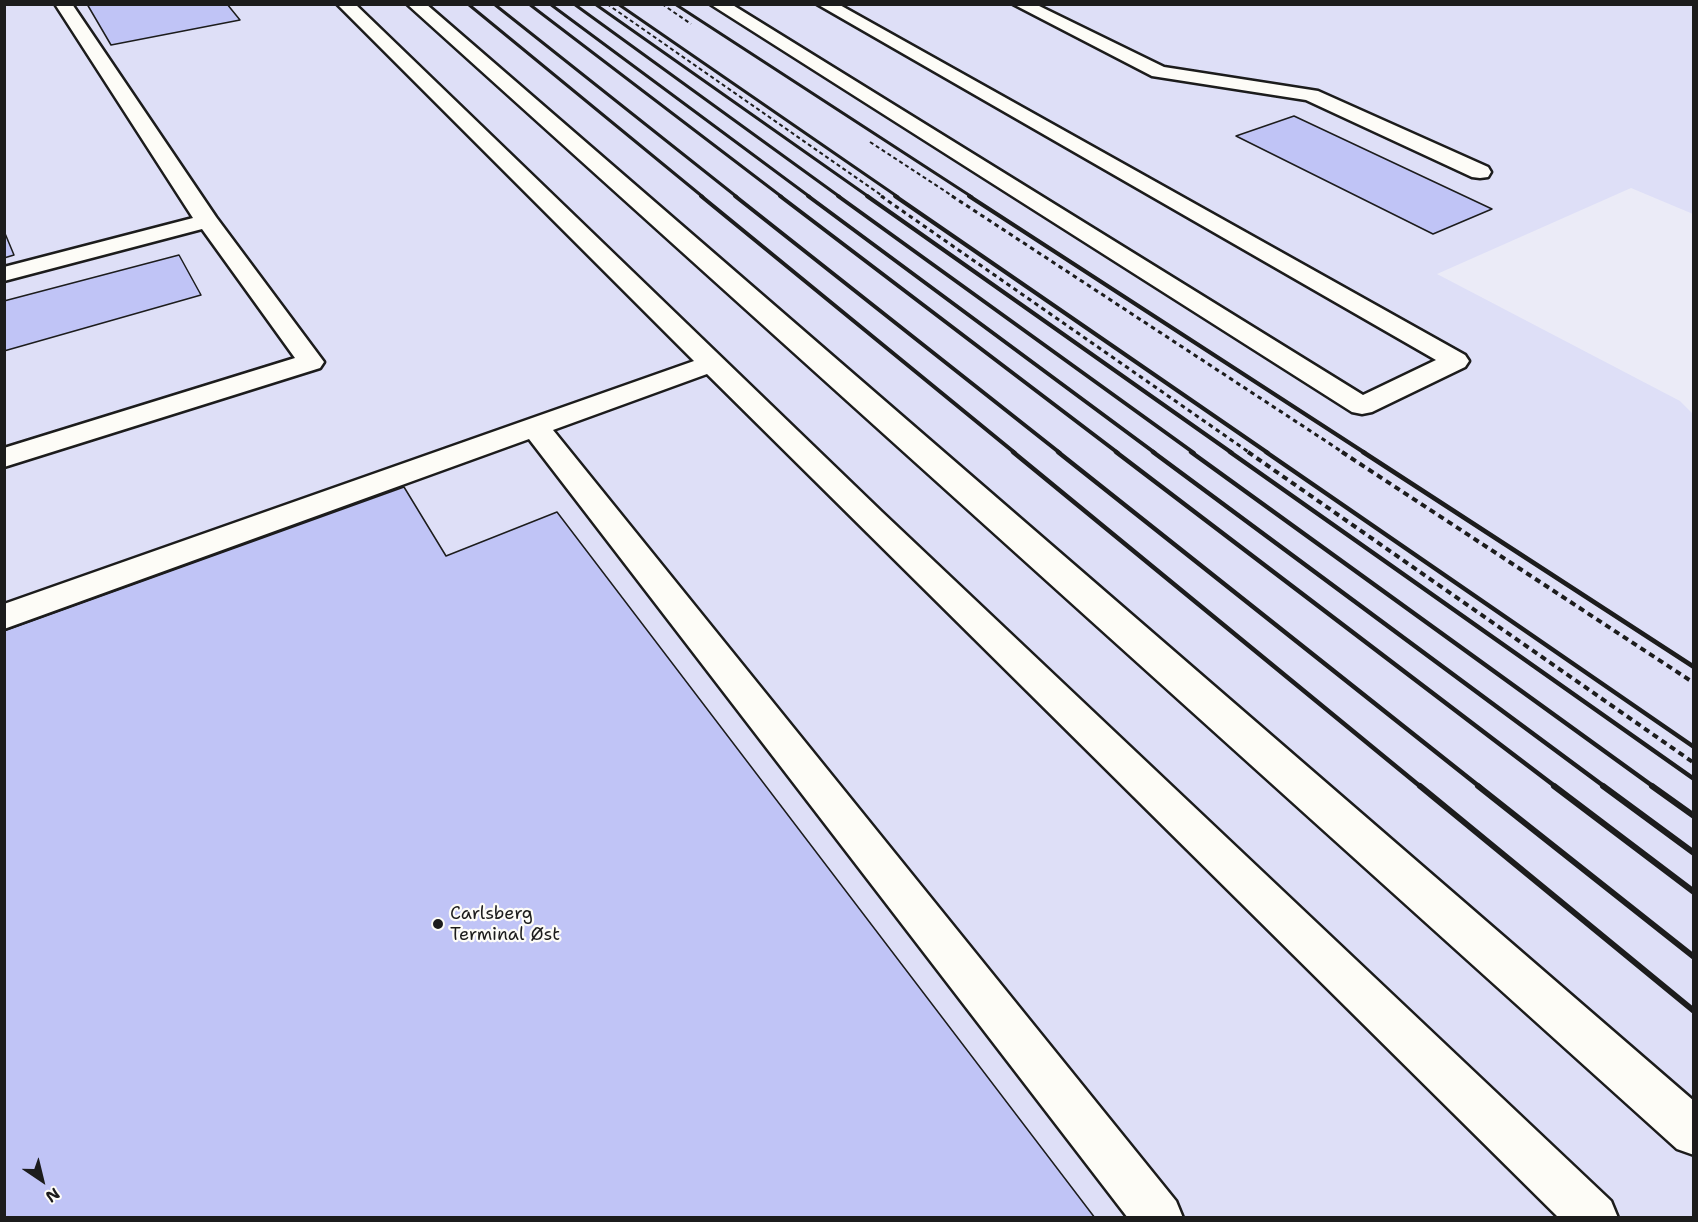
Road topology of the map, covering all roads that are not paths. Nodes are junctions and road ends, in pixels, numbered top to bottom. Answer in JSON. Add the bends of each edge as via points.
{"nodes":[{"id":1,"x":63,"y":4,"type":"edge"},
{"id":2,"x":345,"y":4,"type":"edge"},
{"id":3,"x":416,"y":4,"type":"edge"},
{"id":4,"x":718,"y":4,"type":"edge"},
{"id":5,"x":825,"y":4,"type":"edge"},
{"id":6,"x":1021,"y":4,"type":"edge"},
{"id":7,"x":1480,"y":172,"type":"dead end"},
{"id":8,"x":207,"y":221,"type":"junction"},
{"id":9,"x":4,"y":274,"type":"edge"},
{"id":10,"x":713,"y":363,"type":"junction"},
{"id":11,"x":535,"y":427,"type":"junction"},
{"id":12,"x":4,"y":458,"type":"edge"},
{"id":13,"x":4,"y":617,"type":"edge"},
{"id":14,"x":1694,"y":1132,"type":"edge"},
{"id":15,"x":1159,"y":1218,"type":"edge"},
{"id":16,"x":1594,"y":1218,"type":"edge"}],
"edges":[{"from":1,"to":8,"type":"lane"},
{"from":2,"to":10,"type":"lane"},
{"from":3,"to":14,"type":"lane"},
{"from":4,"to":5,"type":"lane","via":[[1362,406],[1456,361]]},
{"from":6,"to":7,"type":"lane","via":[[1159,72],[1311,95]]},
{"from":8,"to":9,"type":"lane"},
{"from":8,"to":12,"type":"lane","via":[[311,362]]},
{"from":10,"to":11,"type":"lane"},
{"from":10,"to":16,"type":"lane"},
{"from":11,"to":13,"type":"lane"},
{"from":11,"to":15,"type":"lane"}]}
